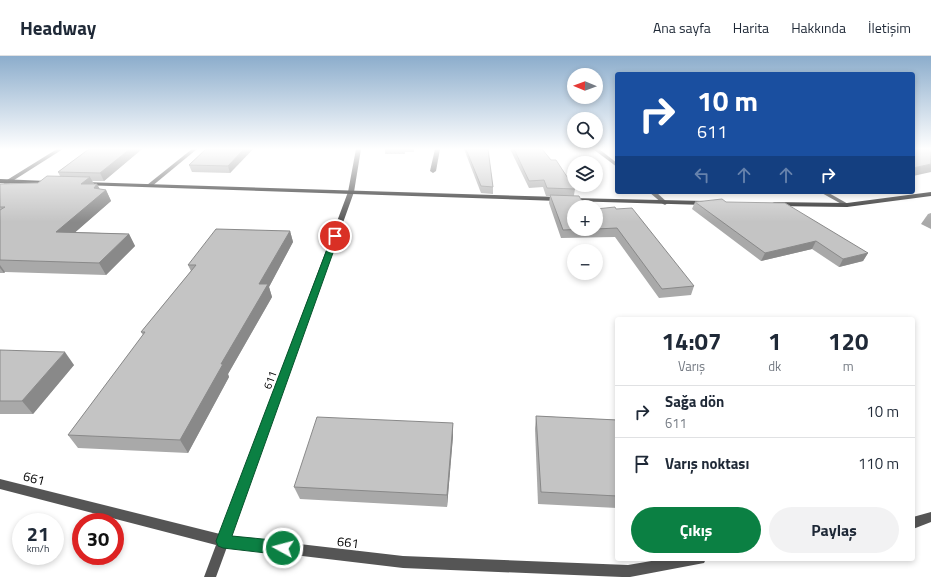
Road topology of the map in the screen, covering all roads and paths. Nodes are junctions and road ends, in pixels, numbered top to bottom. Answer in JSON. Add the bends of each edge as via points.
{"nodes":[{"id":1,"x":21,"y":173,"type":"edge"},
{"id":2,"x":165,"y":173,"type":"edge"},
{"id":3,"x":354,"y":173,"type":"edge"},
{"id":4,"x":0,"y":181,"type":"edge"},
{"id":5,"x":9,"y":181,"type":"junction"},
{"id":6,"x":56,"y":183,"type":"edge"},
{"id":7,"x":79,"y":184,"type":"edge"},
{"id":8,"x":149,"y":186,"type":"junction"},
{"id":9,"x":0,"y":191,"type":"edge"},
{"id":10,"x":351,"y":192,"type":"junction"},
{"id":11,"x":654,"y":194,"type":"edge"},
{"id":12,"x":827,"y":194,"type":"edge"},
{"id":13,"x":931,"y":194,"type":"edge"},
{"id":14,"x":665,"y":203,"type":"junction"},
{"id":15,"x":710,"y":203,"type":"edge"},
{"id":16,"x":764,"y":203,"type":"edge"},
{"id":17,"x":847,"y":205,"type":"junction"},
{"id":18,"x":0,"y":484,"type":"edge"},
{"id":19,"x":931,"y":517,"type":"edge"},
{"id":20,"x":915,"y":522,"type":"edge"},
{"id":21,"x":223,"y":541,"type":"junction"},
{"id":22,"x":688,"y":561,"type":"edge"},
{"id":23,"x":210,"y":577,"type":"edge"}],
"edges":[{"from":1,"to":5,"type":"street"},
{"from":2,"to":8,"type":"street"},
{"from":3,"to":10,"type":"street","name":"611"},
{"from":4,"to":5,"type":"street"},
{"from":5,"to":6,"type":"street"},
{"from":5,"to":9,"type":"street"},
{"from":7,"to":8,"type":"street"},
{"from":8,"to":10,"type":"street"},
{"from":10,"to":14,"type":"street"},
{"from":10,"to":21,"type":"street","name":"611"},
{"from":11,"to":14,"type":"street"},
{"from":12,"to":17,"type":"street"},
{"from":13,"to":17,"type":"street"},
{"from":14,"to":15,"type":"street"},
{"from":16,"to":17,"type":"street"},
{"from":18,"to":21,"type":"street","name":"661"},
{"from":19,"to":20,"type":"street"},
{"from":21,"to":22,"type":"street","name":"661","via":[[403,562],[628,571]]},
{"from":21,"to":23,"type":"street","name":"611"}]}
